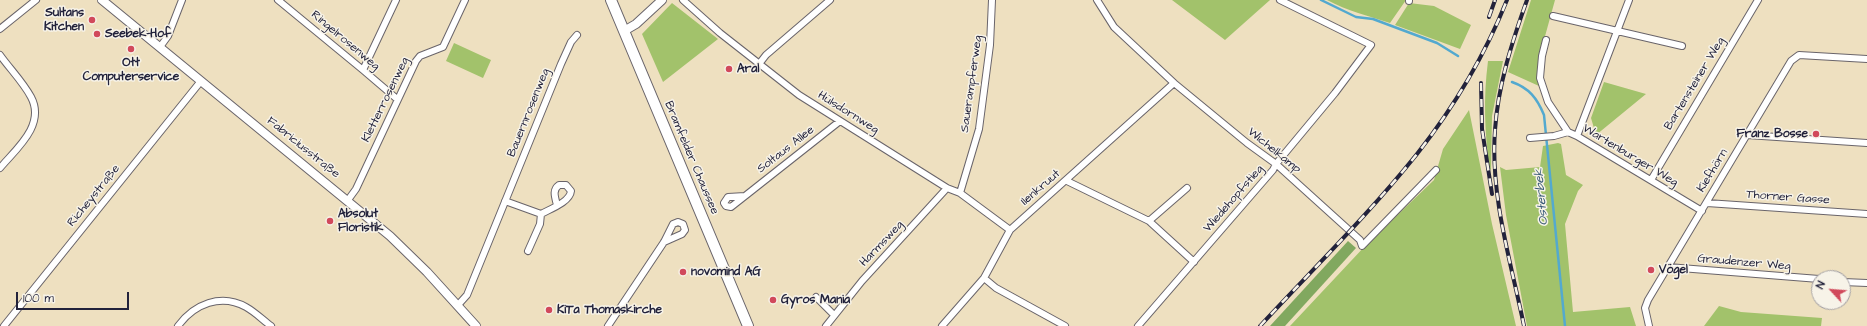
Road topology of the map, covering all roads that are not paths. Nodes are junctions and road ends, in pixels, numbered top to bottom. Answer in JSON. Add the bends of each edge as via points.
{"nodes":[{"id":1,"x":36,"y":0,"type":"edge"},
{"id":2,"x":102,"y":0,"type":"edge"},
{"id":3,"x":182,"y":0,"type":"edge"},
{"id":4,"x":278,"y":0,"type":"edge"},
{"id":5,"x":396,"y":0,"type":"edge"},
{"id":6,"x":465,"y":0,"type":"edge"},
{"id":7,"x":611,"y":0,"type":"edge"},
{"id":8,"x":662,"y":0,"type":"edge"},
{"id":9,"x":683,"y":0,"type":"edge"},
{"id":10,"x":830,"y":0,"type":"edge"},
{"id":11,"x":992,"y":0,"type":"edge"},
{"id":12,"x":1097,"y":0,"type":"edge"},
{"id":13,"x":1280,"y":0,"type":"edge"},
{"id":14,"x":1629,"y":0,"type":"edge"},
{"id":15,"x":1758,"y":0,"type":"edge"},
{"id":16,"x":1553,"y":16,"type":"dead end"},
{"id":17,"x":0,"y":29,"type":"edge"},
{"id":18,"x":624,"y":31,"type":"junction"},
{"id":19,"x":1618,"y":31,"type":"junction"},
{"id":20,"x":577,"y":35,"type":"dead end"},
{"id":21,"x":1546,"y":40,"type":"dead end"},
{"id":22,"x":1682,"y":46,"type":"dead end"},
{"id":23,"x":160,"y":47,"type":"junction"},
{"id":24,"x":0,"y":55,"type":"edge"},
{"id":25,"x":1867,"y":59,"type":"edge"},
{"id":26,"x":759,"y":64,"type":"junction"},
{"id":27,"x":363,"y":70,"type":"junction"},
{"id":28,"x":201,"y":81,"type":"junction"},
{"id":29,"x":1174,"y":83,"type":"junction"},
{"id":30,"x":396,"y":99,"type":"junction"},
{"id":31,"x":840,"y":121,"type":"junction"},
{"id":32,"x":1568,"y":132,"type":"junction"},
{"id":33,"x":1747,"y":135,"type":"junction"},
{"id":34,"x":1577,"y":136,"type":"junction"},
{"id":35,"x":1530,"y":138,"type":"dead end"},
{"id":36,"x":1867,"y":143,"type":"edge"},
{"id":37,"x":1276,"y":164,"type":"junction"},
{"id":38,"x":0,"y":168,"type":"edge"},
{"id":39,"x":1436,"y":170,"type":"dead end"},
{"id":40,"x":1651,"y":180,"type":"junction"},
{"id":41,"x":1066,"y":181,"type":"junction"},
{"id":42,"x":947,"y":188,"type":"junction"},
{"id":43,"x":1187,"y":188,"type":"dead end"},
{"id":44,"x":960,"y":193,"type":"junction"},
{"id":45,"x":745,"y":196,"type":"dead end"},
{"id":46,"x":348,"y":200,"type":"junction"},
{"id":47,"x":505,"y":201,"type":"junction"},
{"id":48,"x":1707,"y":203,"type":"junction"},
{"id":49,"x":557,"y":205,"type":"dead end"},
{"id":50,"x":1702,"y":211,"type":"junction"},
{"id":51,"x":541,"y":214,"type":"junction"},
{"id":52,"x":1867,"y":214,"type":"edge"},
{"id":53,"x":1149,"y":221,"type":"junction"},
{"id":54,"x":1010,"y":230,"type":"junction"},
{"id":55,"x":664,"y":242,"type":"dead end"},
{"id":56,"x":528,"y":251,"type":"dead end"},
{"id":57,"x":1194,"y":262,"type":"junction"},
{"id":58,"x":1668,"y":267,"type":"junction"},
{"id":59,"x":984,"y":278,"type":"junction"},
{"id":60,"x":1811,"y":278,"type":"edge"},
{"id":61,"x":1851,"y":282,"type":"edge"},
{"id":62,"x":1867,"y":283,"type":"edge"},
{"id":63,"x":816,"y":298,"type":"dead end"},
{"id":64,"x":458,"y":305,"type":"junction"},
{"id":65,"x":834,"y":315,"type":"junction"},
{"id":66,"x":4,"y":326,"type":"edge"},
{"id":67,"x":178,"y":326,"type":"edge"},
{"id":68,"x":271,"y":326,"type":"edge"},
{"id":69,"x":476,"y":326,"type":"edge"},
{"id":70,"x":608,"y":326,"type":"edge"},
{"id":71,"x":748,"y":326,"type":"edge"},
{"id":72,"x":826,"y":326,"type":"edge"},
{"id":73,"x":942,"y":326,"type":"edge"},
{"id":74,"x":1065,"y":326,"type":"edge"},
{"id":75,"x":1138,"y":326,"type":"edge"},
{"id":76,"x":1649,"y":326,"type":"edge"}],
"edges":[{"from":1,"to":17,"type":"street"},
{"from":2,"to":23,"type":"street","name":"Fabriciusstraße"},
{"from":3,"to":23,"type":"street","via":[[168,36]]},
{"from":4,"to":27,"type":"street","name":"Ringelrosenweg"},
{"from":5,"to":27,"type":"street"},
{"from":6,"to":30,"type":"street","name":"Kletterrosenweg","via":[[444,47],[420,56]]},
{"from":7,"to":18,"type":"main road","name":"Bramfelder Chaussee"},
{"from":8,"to":18,"type":"street","via":[[636,24]]},
{"from":9,"to":26,"type":"street","name":"Hülsdornweg"},
{"from":10,"to":26,"type":"street"},
{"from":11,"to":44,"type":"street","name":"Sauerampferweg","via":[[990,45],[979,129]]},
{"from":12,"to":29,"type":"street","name":"Wichelkamp","via":[[1114,27]]},
{"from":13,"to":37,"type":"street","name":"Wiedehopfstieg","via":[[1371,45]]},
{"from":14,"to":19,"type":"street"},
{"from":15,"to":40,"type":"street","name":"Bartensteiner Weg"},
{"from":16,"to":19,"type":"street"},
{"from":18,"to":71,"type":"main road","name":"Bramfelder Chaussee"},
{"from":19,"to":22,"type":"street"},
{"from":19,"to":34,"type":"street"},
{"from":20,"to":47,"type":"street","name":"Bauernrosenweg","via":[[561,64]]},
{"from":21,"to":32,"type":"street","name":"Wartenburger Weg","via":[[1540,78],[1548,102]]},
{"from":23,"to":28,"type":"street","name":"Fabriciusstraße"},
{"from":24,"to":38,"type":"street","via":[[32,98],[35,116],[28,134]]},
{"from":25,"to":33,"type":"street","name":"Kiefhörn","via":[[1800,55],[1791,61]]},
{"from":26,"to":31,"type":"street","name":"Hülsdornweg","via":[[799,95]]},
{"from":27,"to":30,"type":"street","name":"Ringelrosenweg"},
{"from":28,"to":46,"type":"street","name":"Fabriciusstraße"},
{"from":28,"to":66,"type":"street","name":"Richeystraße"},
{"from":29,"to":37,"type":"street","name":"Wichelkamp"},
{"from":29,"to":41,"type":"street","name":"Ilenkruut"},
{"from":30,"to":46,"type":"street","name":"Kletterrosenweg","via":[[356,189]]},
{"from":31,"to":42,"type":"street","name":"Hülsdornweg"},
{"from":31,"to":45,"type":"street","name":"Soltaus Allee"},
{"from":32,"to":34,"type":"street","name":"Wartenburger Weg"},
{"from":32,"to":35,"type":"street","name":"Wartenburger Weg"},
{"from":33,"to":36,"type":"street"},
{"from":33,"to":48,"type":"street","name":"Kiefhörn"},
{"from":34,"to":40,"type":"street","name":"Wartenburger Weg"},
{"from":37,"to":39,"type":"street","name":"Wichelkamp","via":[[1360,240],[1362,246]]},
{"from":37,"to":57,"type":"street","name":"Wiedehopfstieg","via":[[1274,170]]},
{"from":40,"to":50,"type":"street","name":"Wartenburger Weg"},
{"from":41,"to":53,"type":"street"},
{"from":41,"to":54,"type":"street","name":"Ilenkruut"},
{"from":42,"to":44,"type":"street","name":"Hülsdornweg"},
{"from":42,"to":65,"type":"street","name":"Harmsweg"},
{"from":43,"to":53,"type":"street"},
{"from":44,"to":54,"type":"street","name":"Hülsdornweg"},
{"from":46,"to":64,"type":"street","name":"Fabriciusstraße","via":[[396,241]]},
{"from":47,"to":51,"type":"street"},
{"from":47,"to":64,"type":"street","name":"Bauernrosenweg","via":[[466,295]]},
{"from":48,"to":50,"type":"street","name":"Kiefhörn"},
{"from":48,"to":52,"type":"street","name":"Thorner Gasse"},
{"from":49,"to":51,"type":"street"},
{"from":50,"to":58,"type":"street","name":"Kiefhörn"},
{"from":51,"to":56,"type":"street","via":[[540,224]]},
{"from":53,"to":57,"type":"street"},
{"from":54,"to":59,"type":"street","name":"Ilenkruut"},
{"from":55,"to":70,"type":"street"},
{"from":57,"to":75,"type":"street","name":"Wiedehopfstieg"},
{"from":58,"to":60,"type":"street","name":"Graudenzer Weg"},
{"from":58,"to":76,"type":"street","name":"Kiefhörn","via":[[1645,308]]},
{"from":59,"to":73,"type":"street","name":"Ilenkruut"},
{"from":59,"to":74,"type":"street","via":[[996,288]]},
{"from":61,"to":62,"type":"street"},
{"from":63,"to":65,"type":"street"},
{"from":64,"to":69,"type":"street","name":"Fabriciusstraße"},
{"from":65,"to":72,"type":"street","name":"Harmsweg"},
{"from":67,"to":68,"type":"street","via":[[194,309],[212,301],[228,301],[246,307]]}]}
